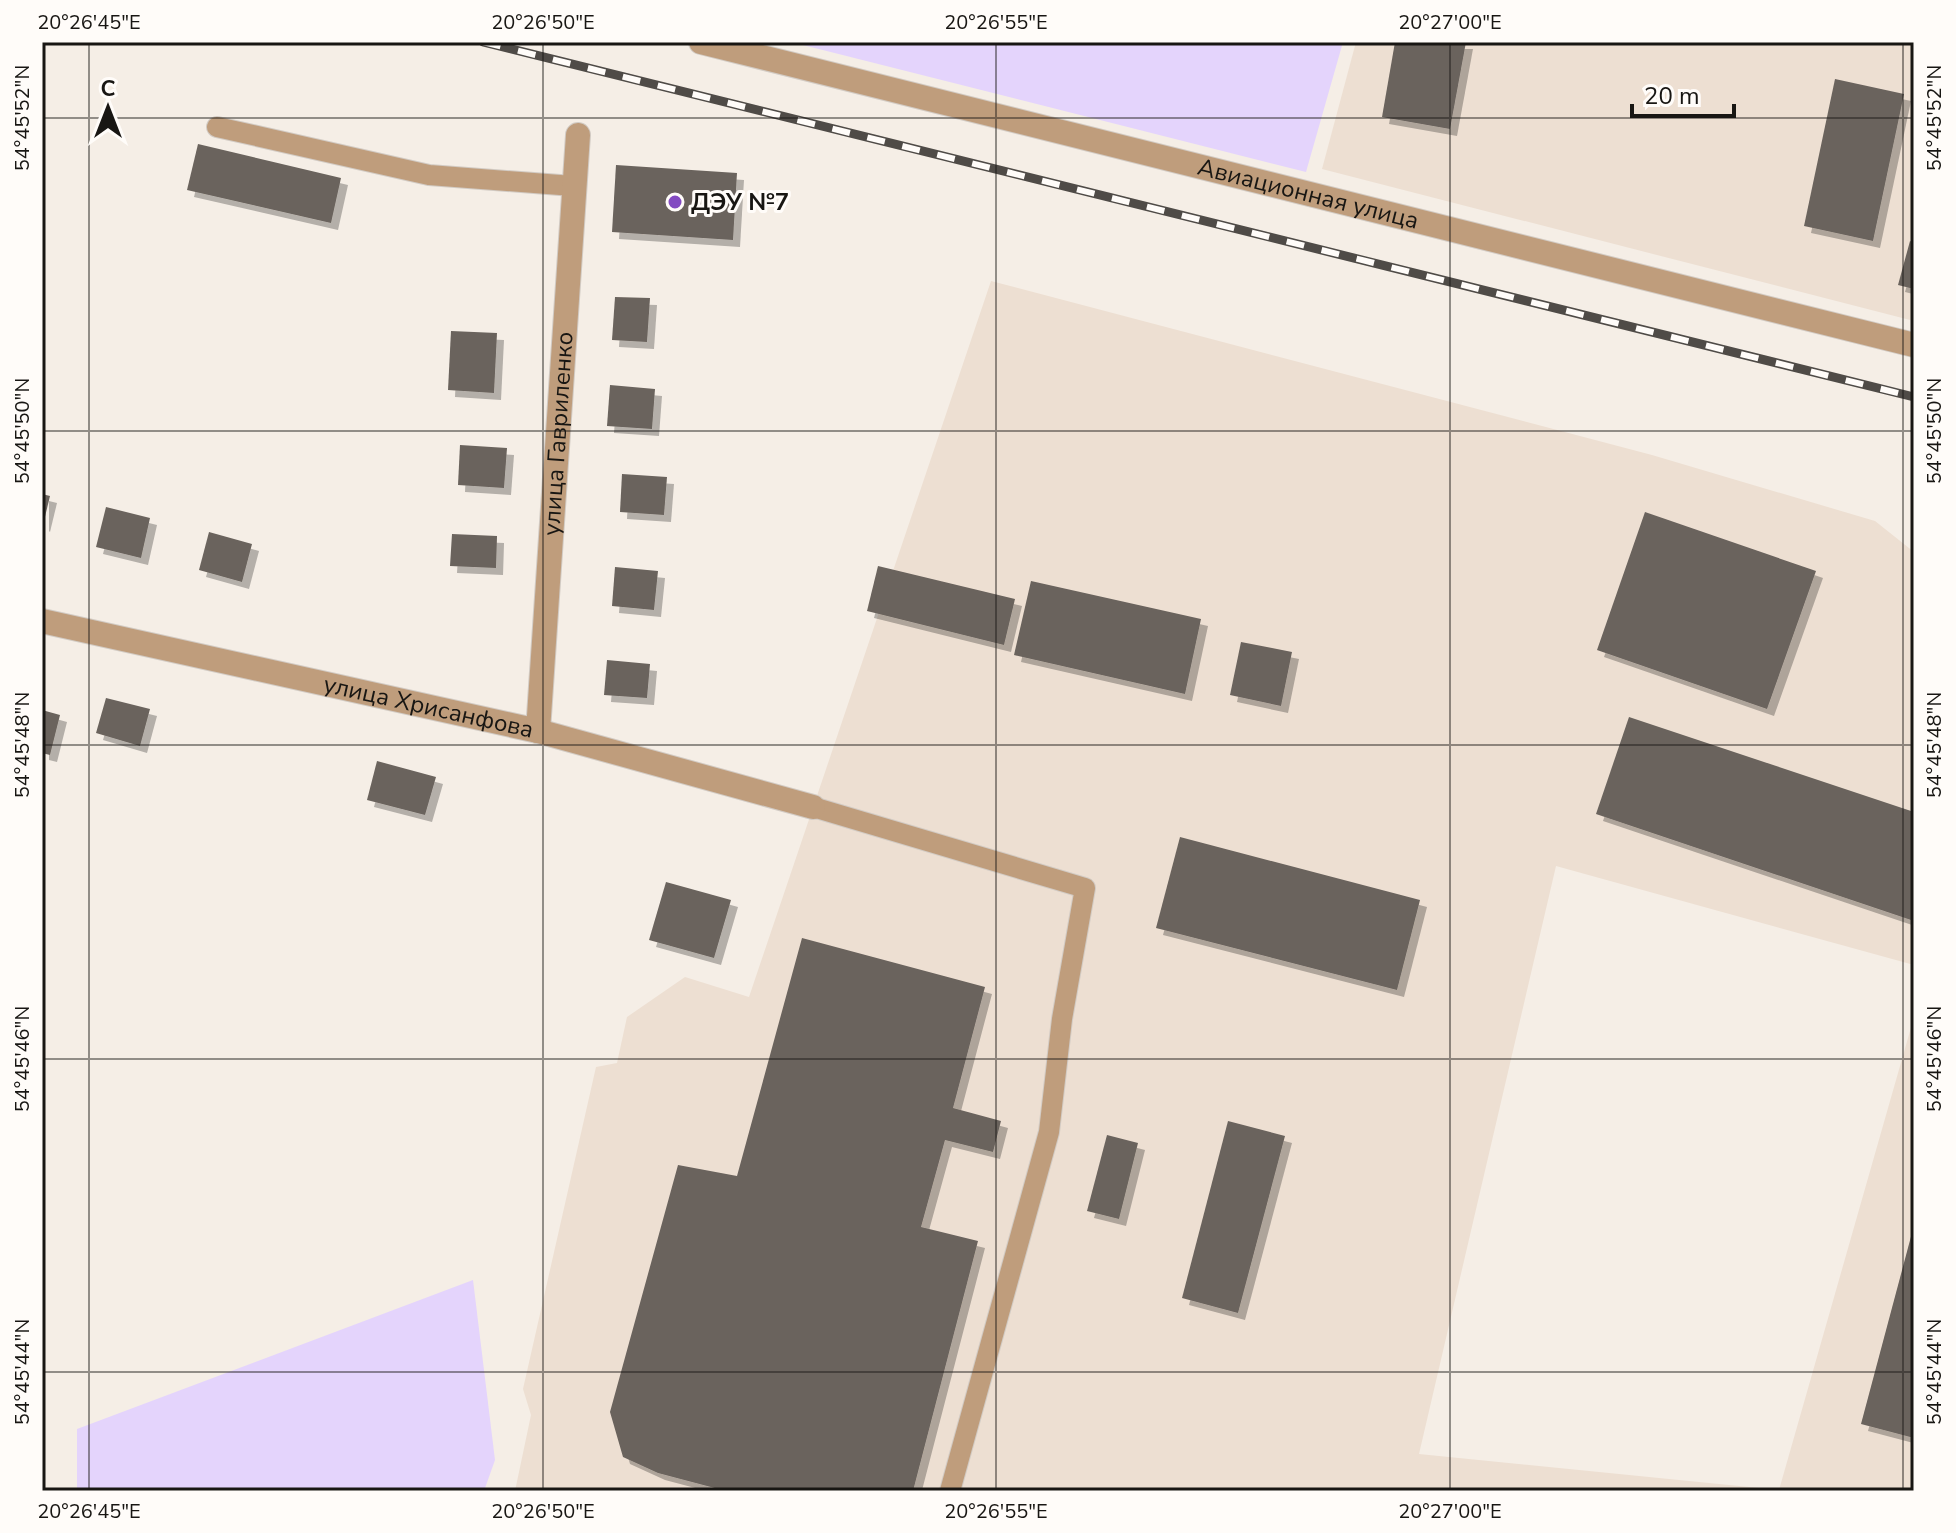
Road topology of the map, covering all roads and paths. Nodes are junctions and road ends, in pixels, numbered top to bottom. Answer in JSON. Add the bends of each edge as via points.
{"nodes":[{"id":1,"x":701,"y":42,"type":"edge"},
{"id":2,"x":217,"y":127,"type":"dead end"},
{"id":3,"x":578,"y":135,"type":"dead end"},
{"id":4,"x":573,"y":186,"type":"junction"},
{"id":5,"x":1914,"y":345,"type":"edge"},
{"id":6,"x":42,"y":621,"type":"edge"},
{"id":7,"x":538,"y":731,"type":"junction"},
{"id":8,"x":813,"y":807,"type":"joint"},
{"id":9,"x":950,"y":1491,"type":"edge"}],
"edges":[{"from":1,"to":5,"type":"street","name":"Авиационная улица"},
{"from":2,"to":4,"type":"lane","via":[[429,175]]},
{"from":3,"to":4,"type":"street","name":"улица Гавриленко"},
{"from":4,"to":7,"type":"street","name":"улица Гавриленко"},
{"from":6,"to":7,"type":"street","name":"улица Хрисанфова"},
{"from":7,"to":8,"type":"street","name":"улица Хрисанфова"},
{"from":8,"to":9,"type":"lane","via":[[1085,888],[1049,1132]]}]}
